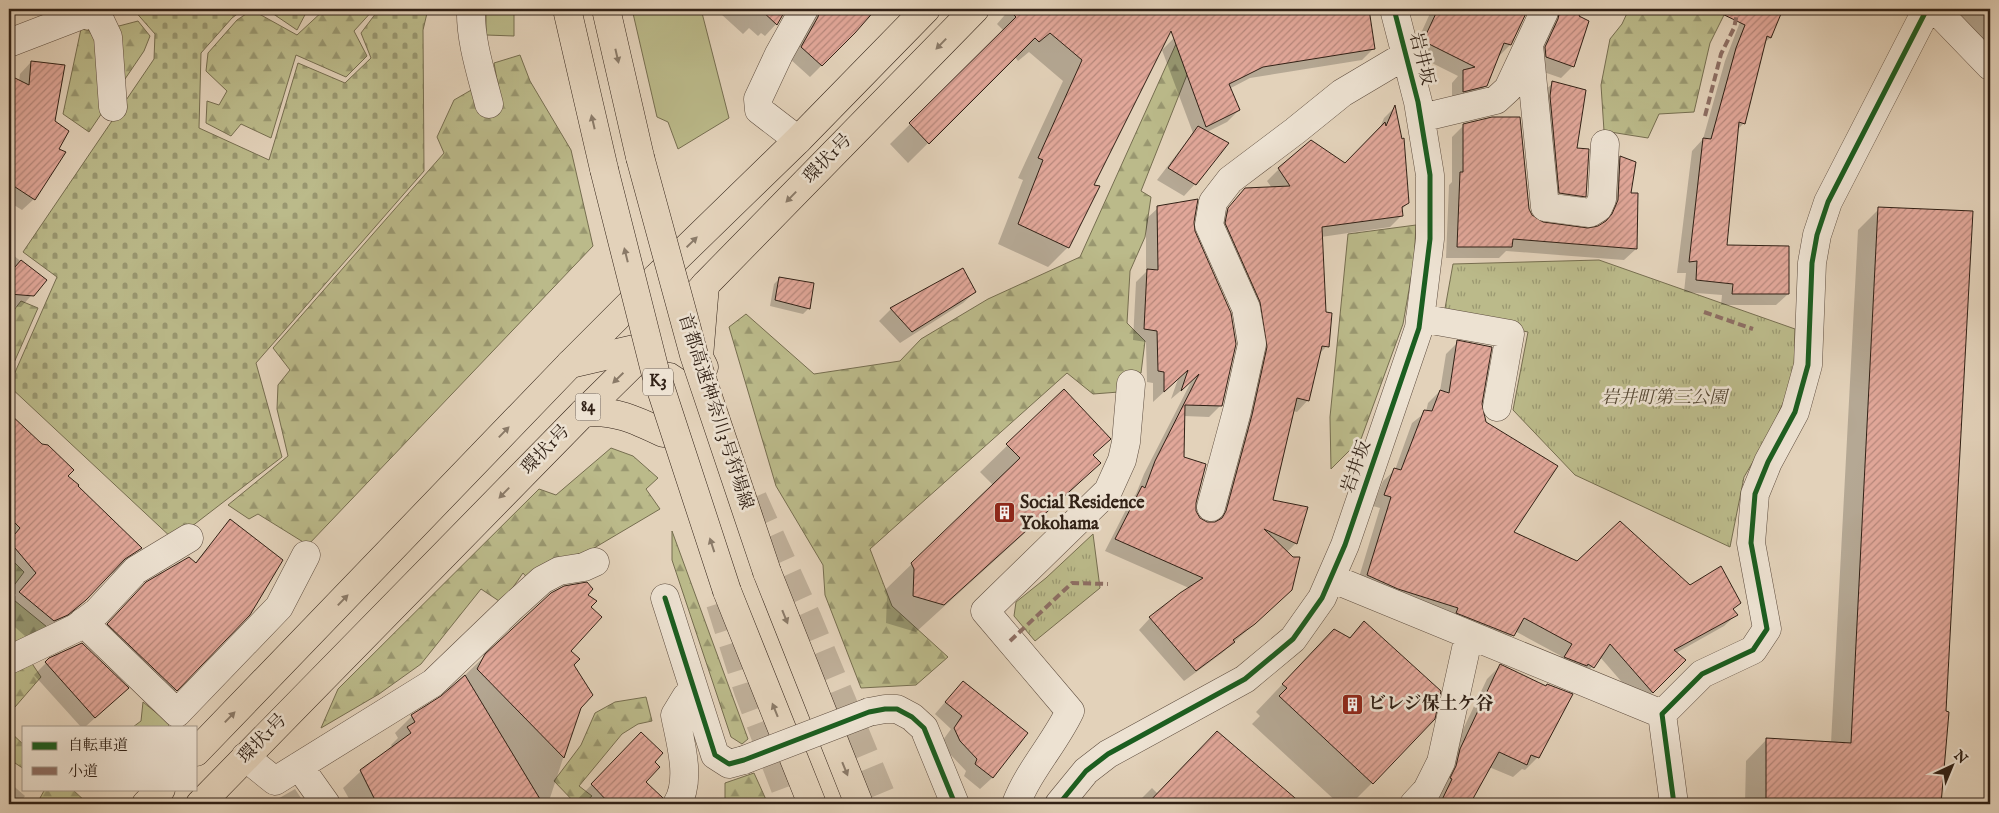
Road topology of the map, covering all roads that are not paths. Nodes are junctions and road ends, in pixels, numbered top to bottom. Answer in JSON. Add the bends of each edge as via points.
{"nodes":[{"id":1,"x":471,"y":9,"type":"edge"},
{"id":2,"x":567,"y":9,"type":"edge"},
{"id":3,"x":606,"y":9,"type":"edge"},
{"id":4,"x":804,"y":9,"type":"edge"},
{"id":5,"x":926,"y":9,"type":"edge"},
{"id":6,"x":975,"y":9,"type":"edge"},
{"id":7,"x":1394,"y":9,"type":"edge"},
{"id":8,"x":1544,"y":9,"type":"edge"},
{"id":9,"x":1927,"y":9,"type":"edge"},
{"id":10,"x":1935,"y":9,"type":"edge"},
{"id":11,"x":9,"y":43,"type":"edge"},
{"id":12,"x":1529,"y":45,"type":"junction"},
{"id":13,"x":1406,"y":55,"type":"junction"},
{"id":14,"x":1990,"y":66,"type":"edge"},
{"id":15,"x":489,"y":104,"type":"dead end"},
{"id":16,"x":113,"y":107,"type":"dead end"},
{"id":17,"x":1421,"y":118,"type":"junction"},
{"id":18,"x":798,"y":140,"type":"junction"},
{"id":19,"x":1605,"y":144,"type":"dead end"},
{"id":20,"x":656,"y":278,"type":"junction"},
{"id":21,"x":705,"y":285,"type":"junction"},
{"id":22,"x":1420,"y":318,"type":"junction"},
{"id":23,"x":652,"y":345,"type":"junction"},
{"id":24,"x":570,"y":364,"type":"junction"},
{"id":25,"x":703,"y":365,"type":"junction"},
{"id":26,"x":1131,"y":384,"type":"dead end"},
{"id":27,"x":1497,"y":407,"type":"dead end"},
{"id":28,"x":583,"y":413,"type":"junction"},
{"id":29,"x":663,"y":433,"type":"junction"},
{"id":30,"x":750,"y":492,"type":"tunnel mouth"},
{"id":31,"x":1211,"y":507,"type":"dead end"},
{"id":32,"x":690,"y":510,"type":"dead end"},
{"id":33,"x":189,"y":538,"type":"dead end"},
{"id":34,"x":306,"y":556,"type":"dead end"},
{"id":35,"x":595,"y":562,"type":"dead end"},
{"id":36,"x":1331,"y":578,"type":"junction"},
{"id":37,"x":665,"y":598,"type":"dead end"},
{"id":38,"x":83,"y":622,"type":"junction"},
{"id":39,"x":1469,"y":635,"type":"junction"},
{"id":40,"x":9,"y":660,"type":"edge"},
{"id":41,"x":696,"y":695,"type":"junction"},
{"id":42,"x":1662,"y":714,"type":"junction"},
{"id":43,"x":198,"y":750,"type":"edge"},
{"id":44,"x":245,"y":757,"type":"junction"},
{"id":45,"x":299,"y":766,"type":"junction"},
{"id":46,"x":159,"y":790,"type":"edge"},
{"id":47,"x":146,"y":804,"type":"edge"},
{"id":48,"x":200,"y":804,"type":"edge"},
{"id":49,"x":326,"y":804,"type":"edge"},
{"id":50,"x":677,"y":804,"type":"edge"},
{"id":51,"x":812,"y":804,"type":"edge"},
{"id":52,"x":859,"y":804,"type":"edge"},
{"id":53,"x":955,"y":804,"type":"edge"},
{"id":54,"x":1016,"y":804,"type":"edge"},
{"id":55,"x":1059,"y":804,"type":"edge"},
{"id":56,"x":1414,"y":804,"type":"edge"},
{"id":57,"x":1674,"y":804,"type":"edge"}],
"edges":[{"from":1,"to":15,"type":"street","via":[[477,58]]},
{"from":51,"to":2,"type":"main road","number":"K3","one_way":true,"bridge":true,"via":[[727,591],[655,371]]},
{"from":3,"to":52,"type":"main road","name":"首都高速神奈川3号狩場線","number":"K3","one_way":true,"bridge":true,"via":[[640,157],[694,355],[767,572]]},
{"from":4,"to":18,"type":"street","via":[[758,99],[759,110]]},
{"from":5,"to":18,"type":"main road","name":"環状1号","number":"84"},
{"from":6,"to":21,"type":"main road","name":"環状1号","number":"84","one_way":true},
{"from":7,"to":13,"type":"street","name":"岩井坂"},
{"from":8,"to":12,"type":"street"},
{"from":9,"to":42,"type":"street","via":[[1828,202],[1817,235],[1812,263],[1808,366],[1795,412],[1755,494],[1751,544],[1767,629],[1753,650],[1702,674]]},
{"from":10,"to":14,"type":"street"},
{"from":11,"to":16,"type":"street","via":[[87,13],[99,18],[108,37]]},
{"from":12,"to":17,"type":"street","via":[[1508,89],[1496,100]]},
{"from":12,"to":19,"type":"street","via":[[1545,207],[1590,213],[1598,208],[1602,198]]},
{"from":13,"to":17,"type":"street","name":"岩井坂"},
{"from":13,"to":31,"type":"street","via":[[1342,93],[1230,180],[1213,202],[1209,226],[1246,308],[1252,344]]},
{"from":17,"to":22,"type":"street","name":"岩井坂","via":[[1430,175],[1430,239]]},
{"from":20,"to":18,"type":"main road","name":"環状1号","number":"84","one_way":true},
{"from":20,"to":23,"type":"main road"},
{"from":20,"to":24,"type":"main road","name":"環状1号","number":"84"},
{"from":21,"to":23,"type":"main road","name":"環状1号","number":"84"},
{"from":21,"to":25,"type":"main road","via":[[699,357]]},
{"from":22,"to":27,"type":"street","via":[[1510,334]]},
{"from":22,"to":36,"type":"street","name":"岩井坂","via":[[1345,545]]},
{"from":23,"to":24,"type":"main road"},
{"from":23,"to":25,"type":"main road","via":[[680,350]]},
{"from":23,"to":28,"type":"main road","name":"環状1号","number":"84","one_way":true},
{"from":23,"to":29,"type":"main road","via":[[653,395]]},
{"from":43,"to":24,"type":"main road","name":"環状1号","number":"84","one_way":true},
{"from":25,"to":30,"type":"main road"},
{"from":26,"to":54,"type":"street","via":[[1126,442],[1108,491],[986,611],[1070,711]]},
{"from":28,"to":29,"type":"main road","via":[[599,411],[631,418]]},
{"from":28,"to":44,"type":"main road","name":"環状1号","number":"84","one_way":true},
{"from":29,"to":32,"type":"main road"},
{"from":33,"to":38,"type":"street","via":[[136,570],[97,612]]},
{"from":34,"to":38,"type":"street","via":[[279,607],[177,713]]},
{"from":35,"to":45,"type":"street","via":[[542,580],[433,683]]},
{"from":36,"to":39,"type":"street"},
{"from":36,"to":55,"type":"street","name":"岩井坂","via":[[1322,598],[1293,638],[1245,679],[1108,754],[1086,772]]},
{"from":37,"to":41,"type":"street"},
{"from":38,"to":40,"type":"street"},
{"from":39,"to":42,"type":"street"},
{"from":39,"to":56,"type":"street","via":[[1441,762],[1428,790]]},
{"from":41,"to":50,"type":"street","via":[[686,697],[675,715],[684,763],[682,796]]},
{"from":41,"to":53,"type":"street","bridge":true,"via":[[715,755],[729,764],[869,712],[897,710],[924,728]]},
{"from":42,"to":57,"type":"street"},
{"from":44,"to":45,"type":"street","via":[[275,781]]},
{"from":44,"to":48,"type":"main road","name":"環状1号","number":"84"},
{"from":45,"to":49,"type":"street"},
{"from":46,"to":47,"type":"main road"}]}
